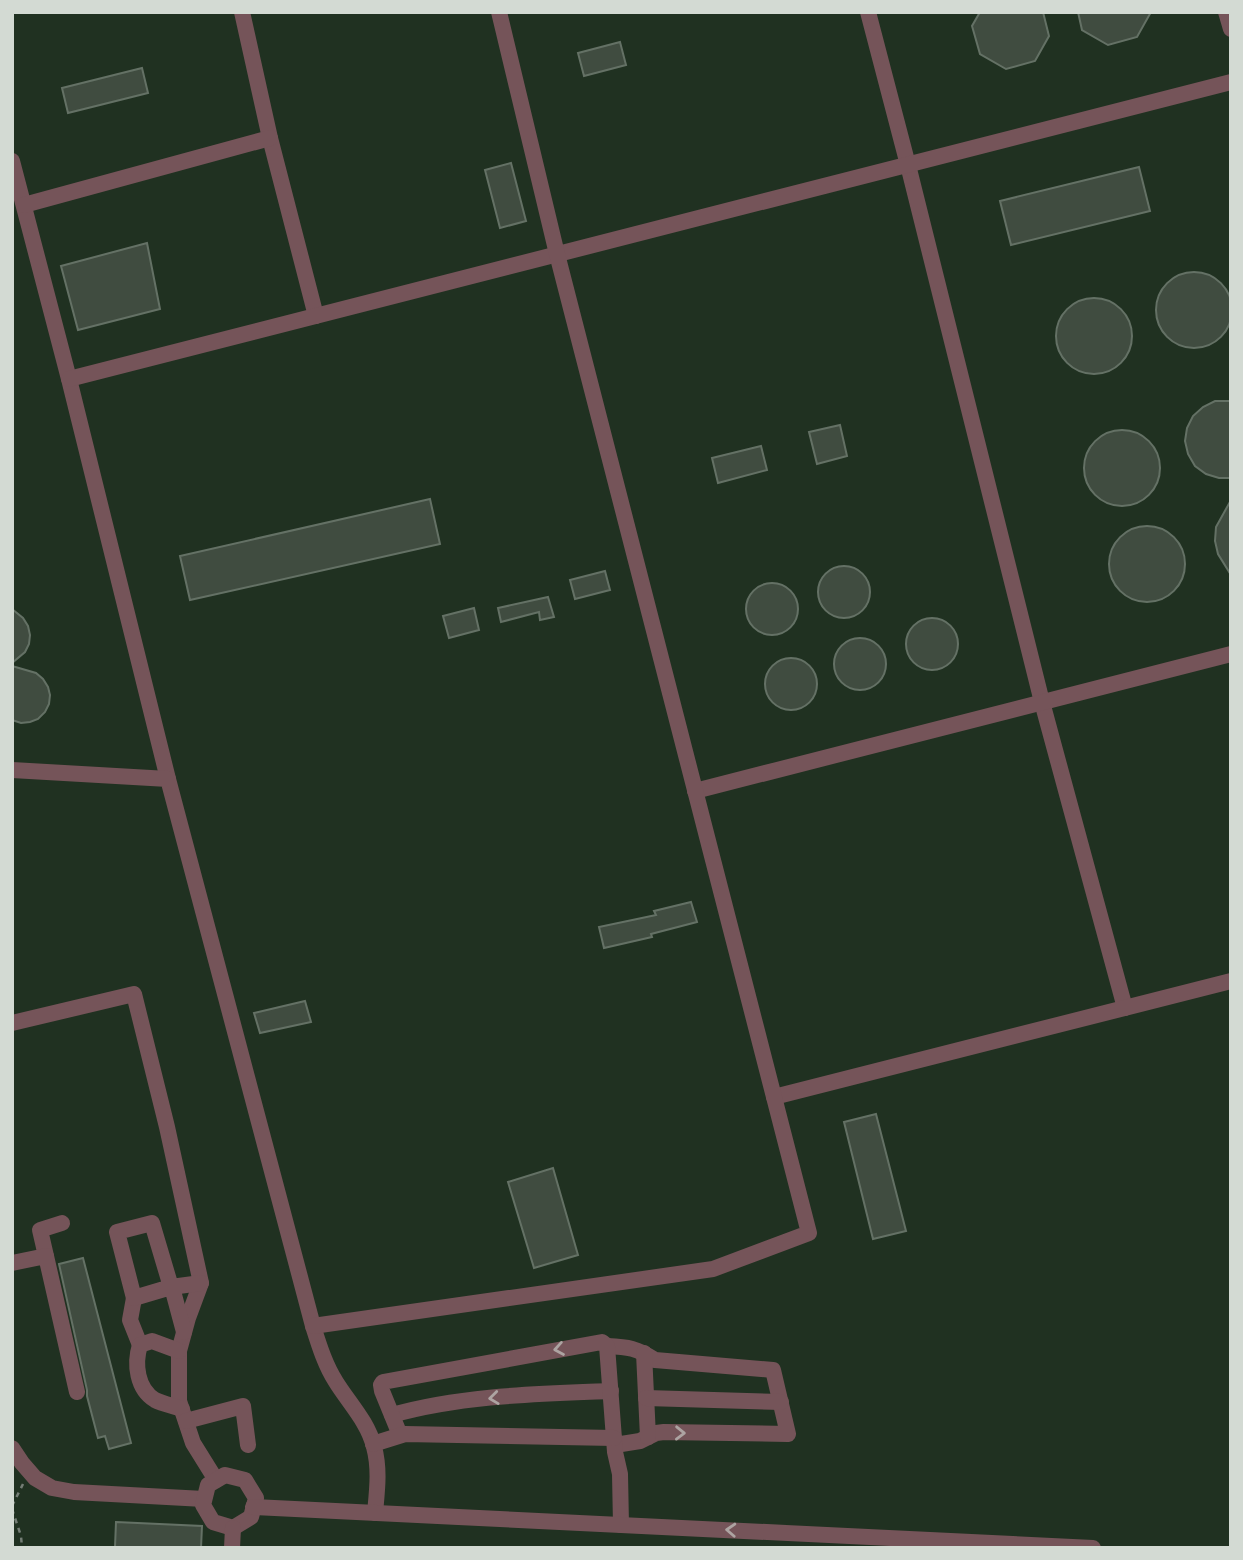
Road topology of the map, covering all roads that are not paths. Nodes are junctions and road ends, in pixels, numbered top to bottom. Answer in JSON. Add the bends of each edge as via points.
{"nodes":[{"id":1,"x":242,"y":12,"type":"edge"},
{"id":2,"x":499,"y":12,"type":"edge"},
{"id":3,"x":868,"y":12,"type":"edge"},
{"id":4,"x":1226,"y":12,"type":"edge"},
{"id":5,"x":1231,"y":29,"type":"edge"},
{"id":6,"x":1231,"y":82,"type":"edge"},
{"id":7,"x":270,"y":138,"type":"junction"},
{"id":8,"x":12,"y":161,"type":"edge"},
{"id":9,"x":908,"y":164,"type":"junction"},
{"id":10,"x":24,"y":205,"type":"junction"},
{"id":11,"x":557,"y":254,"type":"junction"},
{"id":12,"x":316,"y":316,"type":"junction"},
{"id":13,"x":69,"y":379,"type":"junction"},
{"id":14,"x":1231,"y":654,"type":"edge"},
{"id":15,"x":1042,"y":702,"type":"junction"},
{"id":16,"x":12,"y":770,"type":"edge"},
{"id":17,"x":168,"y":779,"type":"junction"},
{"id":18,"x":695,"y":791,"type":"junction"},
{"id":19,"x":1231,"y":981,"type":"edge"},
{"id":20,"x":1125,"y":1008,"type":"junction"},
{"id":21,"x":12,"y":1023,"type":"edge"},
{"id":22,"x":774,"y":1097,"type":"junction"},
{"id":23,"x":62,"y":1223,"type":"dead end"},
{"id":24,"x":46,"y":1255,"type":"junction"},
{"id":25,"x":12,"y":1263,"type":"edge"},
{"id":26,"x":201,"y":1283,"type":"junction"},
{"id":27,"x":171,"y":1287,"type":"junction"},
{"id":28,"x":134,"y":1298,"type":"junction"},
{"id":29,"x":313,"y":1326,"type":"junction"},
{"id":30,"x":184,"y":1333,"type":"junction"},
{"id":31,"x":140,"y":1345,"type":"junction"},
{"id":32,"x":607,"y":1346,"type":"junction"},
{"id":33,"x":179,"y":1351,"type":"junction"},
{"id":34,"x":644,"y":1353,"type":"junction"},
{"id":35,"x":611,"y":1391,"type":"junction"},
{"id":36,"x":77,"y":1392,"type":"dead end"},
{"id":37,"x":646,"y":1398,"type":"junction"},
{"id":38,"x":781,"y":1402,"type":"junction"},
{"id":39,"x":390,"y":1410,"type":"junction"},
{"id":40,"x":184,"y":1415,"type":"junction"},
{"id":41,"x":360,"y":1418,"type":"junction"},
{"id":42,"x":400,"y":1435,"type":"junction"},
{"id":43,"x":648,"y":1437,"type":"junction"},
{"id":44,"x":248,"y":1445,"type":"dead end"},
{"id":45,"x":615,"y":1445,"type":"junction"},
{"id":46,"x":374,"y":1446,"type":"junction"},
{"id":47,"x":12,"y":1448,"type":"edge"},
{"id":48,"x":216,"y":1480,"type":"junction"},
{"id":49,"x":204,"y":1499,"type":"junction"},
{"id":50,"x":253,"y":1507,"type":"junction"},
{"id":51,"x":375,"y":1513,"type":"junction"},
{"id":52,"x":621,"y":1518,"type":"junction"},
{"id":53,"x":233,"y":1528,"type":"junction"},
{"id":54,"x":798,"y":1541,"type":"edge"},
{"id":55,"x":232,"y":1548,"type":"edge"},
{"id":56,"x":1093,"y":1548,"type":"edge"}],
"edges":[{"from":1,"to":7,"type":"lane"},
{"from":2,"to":11,"type":"lane"},
{"from":3,"to":9,"type":"lane"},
{"from":4,"to":5,"type":"lane"},
{"from":6,"to":9,"type":"lane"},
{"from":7,"to":10,"type":"lane"},
{"from":7,"to":12,"type":"lane"},
{"from":8,"to":10,"type":"lane"},
{"from":9,"to":11,"type":"lane"},
{"from":9,"to":15,"type":"lane"},
{"from":10,"to":13,"type":"lane"},
{"from":11,"to":12,"type":"lane"},
{"from":11,"to":18,"type":"lane"},
{"from":12,"to":13,"type":"lane"},
{"from":13,"to":17,"type":"lane"},
{"from":14,"to":15,"type":"lane"},
{"from":15,"to":18,"type":"lane"},
{"from":15,"to":20,"type":"lane"},
{"from":16,"to":17,"type":"lane"},
{"from":17,"to":29,"type":"lane"},
{"from":18,"to":22,"type":"lane"},
{"from":19,"to":20,"type":"lane"},
{"from":20,"to":22,"type":"lane"},
{"from":21,"to":26,"type":"lane","via":[[134,994]]},
{"from":22,"to":29,"type":"lane","via":[[809,1233],[713,1269]]},
{"from":23,"to":24,"type":"lane","via":[[40,1230]]},
{"from":24,"to":25,"type":"lane"},
{"from":24,"to":36,"type":"lane"},
{"from":26,"to":27,"type":"lane"},
{"from":26,"to":30,"type":"lane"},
{"from":27,"to":28,"type":"lane"},
{"from":27,"to":28,"type":"lane","via":[[152,1223],[117,1232]]},
{"from":27,"to":30,"type":"lane"},
{"from":28,"to":31,"type":"lane","via":[[130,1320]]},
{"from":29,"to":41,"type":"lane","via":[[334,1380]]},
{"from":30,"to":33,"type":"lane"},
{"from":31,"to":33,"type":"lane","via":[[152,1341]]},
{"from":31,"to":40,"type":"lane","via":[[136,1356],[140,1385],[155,1400]]},
{"from":32,"to":34,"type":"lane"},
{"from":32,"to":35,"type":"lane"},
{"from":32,"to":39,"type":"lane","one_way":true,"via":[[602,1342],[568,1347],[389,1380],[381,1385]]},
{"from":33,"to":40,"type":"lane","via":[[179,1401]]},
{"from":34,"to":37,"type":"lane"},
{"from":34,"to":38,"type":"lane","via":[[655,1360],[773,1370]]},
{"from":35,"to":39,"type":"lane","one_way":true,"via":[[526,1394]]},
{"from":35,"to":45,"type":"lane"},
{"from":37,"to":38,"type":"lane"},
{"from":37,"to":43,"type":"lane"},
{"from":43,"to":38,"type":"lane","one_way":true,"via":[[664,1432],[788,1434]]},
{"from":39,"to":41,"type":"lane"},
{"from":39,"to":42,"type":"lane"},
{"from":40,"to":44,"type":"lane","via":[[243,1406]]},
{"from":40,"to":48,"type":"lane","via":[[193,1443]]},
{"from":41,"to":46,"type":"lane"},
{"from":42,"to":45,"type":"lane"},
{"from":42,"to":46,"type":"lane"},
{"from":43,"to":45,"type":"lane"},
{"from":45,"to":52,"type":"lane"},
{"from":46,"to":51,"type":"lane","via":[[378,1473]]},
{"from":47,"to":49,"type":"lane","via":[[35,1478],[52,1488]]},
{"from":48,"to":49,"type":"lane","via":[[208,1485]]},
{"from":48,"to":50,"type":"lane","via":[[226,1475],[246,1480],[256,1498]]},
{"from":49,"to":53,"type":"lane","via":[[202,1505],[213,1522]]},
{"from":50,"to":51,"type":"lane"},
{"from":50,"to":53,"type":"lane","via":[[251,1517]]},
{"from":51,"to":52,"type":"lane"},
{"from":54,"to":52,"type":"lane","one_way":true},
{"from":53,"to":55,"type":"lane"},
{"from":54,"to":56,"type":"lane"}]}
